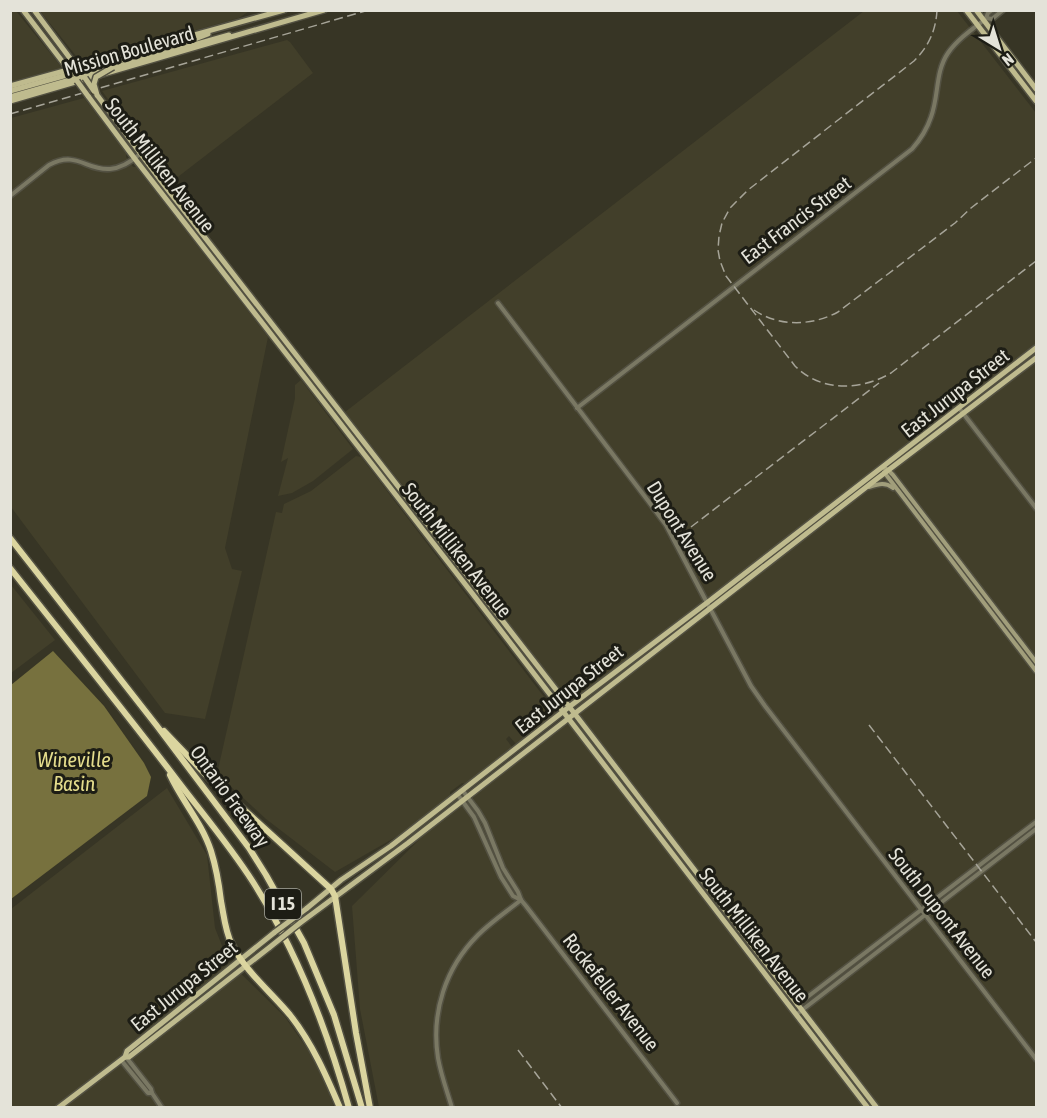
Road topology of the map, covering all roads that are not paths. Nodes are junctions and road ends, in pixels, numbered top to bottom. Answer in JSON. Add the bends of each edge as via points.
{"nodes":[{"id":1,"x":23,"y":10,"type":"edge"},
{"id":2,"x":34,"y":10,"type":"edge"},
{"id":3,"x":284,"y":10,"type":"edge"},
{"id":4,"x":322,"y":10,"type":"edge"},
{"id":5,"x":966,"y":10,"type":"edge"},
{"id":6,"x":976,"y":10,"type":"edge"},
{"id":7,"x":992,"y":10,"type":"edge"},
{"id":8,"x":1003,"y":10,"type":"edge"},
{"id":9,"x":983,"y":21,"type":"junction"},
{"id":10,"x":977,"y":25,"type":"junction"},
{"id":11,"x":230,"y":26,"type":"junction"},
{"id":12,"x":113,"y":64,"type":"junction"},
{"id":13,"x":81,"y":73,"type":"junction"},
{"id":14,"x":73,"y":76,"type":"junction"},
{"id":15,"x":10,"y":86,"type":"edge"},
{"id":16,"x":31,"y":88,"type":"junction"},
{"id":17,"x":1036,"y":89,"type":"edge"},
{"id":18,"x":10,"y":91,"type":"edge"},
{"id":19,"x":97,"y":95,"type":"junction"},
{"id":20,"x":10,"y":99,"type":"edge"},
{"id":21,"x":1036,"y":101,"type":"edge"},
{"id":22,"x":140,"y":154,"type":"junction"},
{"id":23,"x":135,"y":159,"type":"junction"},
{"id":24,"x":10,"y":196,"type":"edge"},
{"id":25,"x":237,"y":285,"type":"junction"},
{"id":26,"x":498,"y":303,"type":"dead end"},
{"id":27,"x":1036,"y":348,"type":"edge"},
{"id":28,"x":1025,"y":357,"type":"junction"},
{"id":29,"x":1036,"y":358,"type":"edge"},
{"id":30,"x":1002,"y":384,"type":"junction"},
{"id":31,"x":577,"y":408,"type":"junction"},
{"id":32,"x":959,"y":408,"type":"junction"},
{"id":33,"x":964,"y":414,"type":"junction"},
{"id":34,"x":885,"y":471,"type":"junction"},
{"id":35,"x":867,"y":488,"type":"junction"},
{"id":36,"x":899,"y":492,"type":"junction"},
{"id":37,"x":1036,"y":508,"type":"edge"},
{"id":38,"x":10,"y":538,"type":"edge"},
{"id":39,"x":10,"y":568,"type":"edge"},
{"id":40,"x":709,"y":605,"type":"junction"},
{"id":41,"x":1036,"y":662,"type":"edge"},
{"id":42,"x":1036,"y":671,"type":"edge"},
{"id":43,"x":569,"y":707,"type":"junction"},
{"id":44,"x":563,"y":712,"type":"junction"},
{"id":45,"x":574,"y":714,"type":"junction"},
{"id":46,"x":568,"y":718,"type":"junction"},
{"id":47,"x":157,"y":726,"type":"junction"},
{"id":48,"x":164,"y":763,"type":"junction"},
{"id":49,"x":825,"y":784,"type":"joint"},
{"id":50,"x":460,"y":793,"type":"junction"},
{"id":51,"x":464,"y":798,"type":"junction"},
{"id":52,"x":1036,"y":822,"type":"edge"},
{"id":53,"x":1036,"y":829,"type":"edge"},
{"id":54,"x":331,"y":889,"type":"junction"},
{"id":55,"x":335,"y":896,"type":"junction"},
{"id":56,"x":521,"y":900,"type":"junction"},
{"id":57,"x":921,"y":910,"type":"junction"},
{"id":58,"x":925,"y":915,"type":"junction"},
{"id":59,"x":240,"y":959,"type":"junction"},
{"id":60,"x":245,"y":966,"type":"junction"},
{"id":61,"x":797,"y":1009,"type":"junction"},
{"id":62,"x":123,"y":1058,"type":"junction"},
{"id":63,"x":1036,"y":1059,"type":"edge"},
{"id":64,"x":676,"y":1103,"type":"dead end"},
{"id":65,"x":58,"y":1107,"type":"edge"},
{"id":66,"x":162,"y":1107,"type":"edge"},
{"id":67,"x":340,"y":1107,"type":"edge"},
{"id":68,"x":349,"y":1107,"type":"edge"},
{"id":69,"x":362,"y":1107,"type":"edge"},
{"id":70,"x":370,"y":1107,"type":"edge"},
{"id":71,"x":452,"y":1107,"type":"edge"},
{"id":72,"x":868,"y":1107,"type":"edge"},
{"id":73,"x":877,"y":1107,"type":"edge"}],
"edges":[{"from":1,"to":14,"type":"main road","name":"South Milliken Avenue","bridge":true},
{"from":2,"to":13,"type":"main road","name":"South Milliken Avenue","bridge":true},
{"from":3,"to":11,"type":"main road","name":"Mission Boulevard"},
{"from":4,"to":12,"type":"main road"},
{"from":4,"to":20,"type":"main road","name":"Mission Boulevard"},
{"from":5,"to":10,"type":"main road"},
{"from":6,"to":9,"type":"main road"},
{"from":7,"to":8,"type":"street","via":[[986,18],[992,19]]},
{"from":9,"to":10,"type":"street","name":"East Francis Street"},
{"from":9,"to":17,"type":"main road"},
{"from":10,"to":21,"type":"main road"},
{"from":10,"to":31,"type":"street","name":"East Francis Street","via":[[948,54],[938,78],[932,116],[912,149]]},
{"from":11,"to":12,"type":"main road"},
{"from":11,"to":15,"type":"main road","name":"Mission Boulevard"},
{"from":12,"to":13,"type":"main road","bridge":true},
{"from":12,"to":19,"type":"main road","bridge":true,"via":[[96,77]]},
{"from":13,"to":14,"type":"main road","bridge":true},
{"from":13,"to":19,"type":"main road","name":"South Milliken Avenue","bridge":true},
{"from":14,"to":16,"type":"main road"},
{"from":14,"to":23,"type":"main road","name":"South Milliken Avenue","bridge":true},
{"from":16,"to":18,"type":"main road"},
{"from":16,"to":20,"type":"main road"},
{"from":19,"to":22,"type":"main road","name":"South Milliken Avenue"},
{"from":22,"to":23,"type":"street"},
{"from":22,"to":25,"type":"main road","name":"South Milliken Avenue"},
{"from":23,"to":24,"type":"street","via":[[111,169],[66,159],[56,162]]},
{"from":23,"to":25,"type":"main road","name":"South Milliken Avenue"},
{"from":25,"to":43,"type":"main road","name":"South Milliken Avenue"},
{"from":25,"to":44,"type":"main road","name":"South Milliken Avenue"},
{"from":26,"to":31,"type":"street","name":"Dupont Avenue"},
{"from":27,"to":28,"type":"main road","name":"East Jurupa Street"},
{"from":28,"to":30,"type":"main road","via":[[1024,364]]},
{"from":28,"to":32,"type":"main road","name":"East Jurupa Street"},
{"from":29,"to":30,"type":"main road","name":"East Jurupa Street"},
{"from":30,"to":33,"type":"main road","name":"East Jurupa Street"},
{"from":31,"to":40,"type":"street","name":"Dupont Avenue","via":[[666,525]]},
{"from":32,"to":33,"type":"street"},
{"from":32,"to":34,"type":"main road","name":"East Jurupa Street"},
{"from":33,"to":34,"type":"main road","name":"East Jurupa Street"},
{"from":33,"to":37,"type":"street"},
{"from":34,"to":35,"type":"main road","name":"East Jurupa Street"},
{"from":34,"to":36,"type":"main road"},
{"from":34,"to":40,"type":"main road","name":"East Jurupa Street"},
{"from":34,"to":41,"type":"main road"},
{"from":35,"to":36,"type":"main road","via":[[879,483]]},
{"from":35,"to":40,"type":"main road","name":"East Jurupa Street"},
{"from":36,"to":42,"type":"main road"},
{"from":38,"to":47,"type":"highway","name":"Ontario Freeway","number":"I 15"},
{"from":39,"to":48,"type":"highway","name":"Ontario Freeway","number":"I 15"},
{"from":40,"to":43,"type":"main road","name":"East Jurupa Street"},
{"from":40,"to":45,"type":"main road","name":"East Jurupa Street"},
{"from":40,"to":49,"type":"street","name":"Dupont Avenue","via":[[754,691]]},
{"from":43,"to":44,"type":"main road","name":"East Jurupa Street"},
{"from":43,"to":45,"type":"main road","name":"South Milliken Avenue"},
{"from":44,"to":46,"type":"main road","name":"South Milliken Avenue"},
{"from":44,"to":50,"type":"main road","name":"East Jurupa Street"},
{"from":45,"to":46,"type":"main road","name":"East Jurupa Street"},
{"from":45,"to":61,"type":"main road","name":"South Milliken Avenue"},
{"from":46,"to":51,"type":"main road","name":"East Jurupa Street"},
{"from":46,"to":61,"type":"main road","name":"South Milliken Avenue"},
{"from":47,"to":54,"type":"highway"},
{"from":47,"to":69,"type":"highway","name":"Ontario Freeway","number":"I 15","via":[[249,848],[304,943],[334,1015]]},
{"from":48,"to":59,"type":"highway","via":[[210,850],[226,932]]},
{"from":48,"to":68,"type":"highway","name":"Ontario Freeway","number":"I 15","via":[[254,884],[290,950],[321,1020]]},
{"from":49,"to":57,"type":"street","name":"South Dupont Avenue"},
{"from":50,"to":51,"type":"street","name":"Rockefeller Avenue"},
{"from":50,"to":54,"type":"main road","name":"East Jurupa Street"},
{"from":51,"to":55,"type":"main road","name":"East Jurupa Street"},
{"from":51,"to":56,"type":"street","name":"Rockefeller Avenue","via":[[501,877],[513,896]]},
{"from":52,"to":57,"type":"street"},
{"from":53,"to":58,"type":"street"},
{"from":54,"to":55,"type":"highway"},
{"from":54,"to":59,"type":"main road","name":"East Jurupa Street","bridge":true},
{"from":55,"to":60,"type":"main road","name":"East Jurupa Street","bridge":true},
{"from":55,"to":70,"type":"highway"},
{"from":56,"to":64,"type":"street","name":"Rockefeller Avenue"},
{"from":56,"to":71,"type":"street","via":[[468,945],[443,991],[437,1047]]},
{"from":57,"to":58,"type":"street","name":"South Dupont Avenue"},
{"from":57,"to":61,"type":"street"},
{"from":58,"to":61,"type":"street"},
{"from":58,"to":63,"type":"street","name":"South Dupont Avenue"},
{"from":59,"to":60,"type":"highway"},
{"from":59,"to":62,"type":"main road","name":"East Jurupa Street"},
{"from":60,"to":62,"type":"main road","name":"East Jurupa Street"},
{"from":60,"to":67,"type":"highway","via":[[306,1037]]},
{"from":61,"to":72,"type":"main road","name":"South Milliken Avenue"},
{"from":61,"to":73,"type":"main road","name":"South Milliken Avenue"},
{"from":62,"to":65,"type":"main road","name":"East Jurupa Street"},
{"from":62,"to":66,"type":"street"}]}
